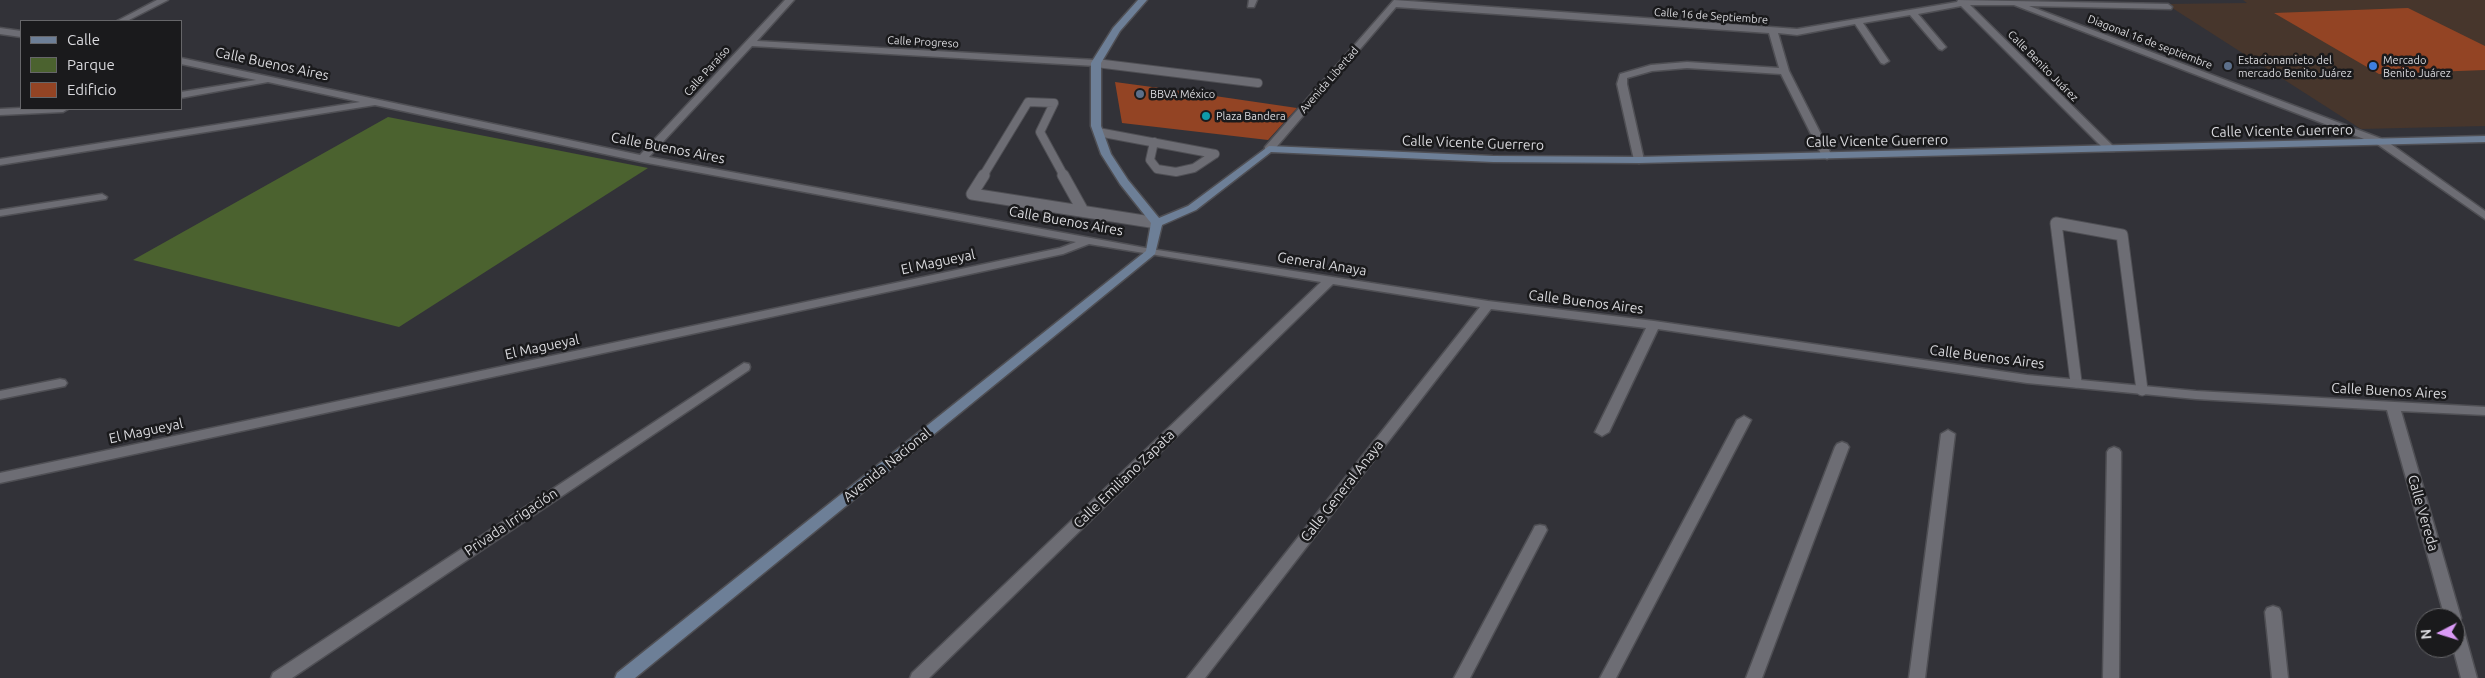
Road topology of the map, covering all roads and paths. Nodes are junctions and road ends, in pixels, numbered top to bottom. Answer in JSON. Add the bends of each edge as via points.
{"nodes":[{"id":1,"x":164,"y":0,"type":"edge"},
{"id":2,"x":790,"y":0,"type":"edge"},
{"id":3,"x":1143,"y":0,"type":"edge"},
{"id":4,"x":1994,"y":1,"type":"edge"},
{"id":5,"x":1397,"y":2,"type":"edge"},
{"id":6,"x":1962,"y":2,"type":"edge"},
{"id":7,"x":2014,"y":3,"type":"junction"},
{"id":8,"x":2168,"y":7,"type":"dead end"},
{"id":9,"x":1912,"y":12,"type":"junction"},
{"id":10,"x":123,"y":20,"type":"edge"},
{"id":11,"x":1858,"y":22,"type":"junction"},
{"id":12,"x":0,"y":31,"type":"edge"},
{"id":13,"x":1773,"y":32,"type":"junction"},
{"id":14,"x":20,"y":34,"type":"edge"},
{"id":15,"x":748,"y":43,"type":"junction"},
{"id":16,"x":1942,"y":47,"type":"dead end"},
{"id":17,"x":182,"y":61,"type":"edge"},
{"id":18,"x":1884,"y":61,"type":"dead end"},
{"id":19,"x":1096,"y":64,"type":"junction"},
{"id":20,"x":1784,"y":71,"type":"junction"},
{"id":21,"x":272,"y":79,"type":"junction"},
{"id":22,"x":1258,"y":83,"type":"dead end"},
{"id":23,"x":182,"y":95,"type":"edge"},
{"id":24,"x":380,"y":102,"type":"junction"},
{"id":25,"x":42,"y":110,"type":"edge"},
{"id":26,"x":0,"y":112,"type":"edge"},
{"id":27,"x":1098,"y":132,"type":"junction"},
{"id":28,"x":2485,"y":139,"type":"edge"},
{"id":29,"x":1154,"y":142,"type":"junction"},
{"id":30,"x":2381,"y":142,"type":"junction"},
{"id":31,"x":1269,"y":149,"type":"junction"},
{"id":32,"x":2110,"y":149,"type":"junction"},
{"id":33,"x":1827,"y":156,"type":"junction"},
{"id":34,"x":642,"y":159,"type":"junction"},
{"id":35,"x":1639,"y":160,"type":"junction"},
{"id":36,"x":0,"y":162,"type":"edge"},
{"id":37,"x":102,"y":197,"type":"dead end"},
{"id":38,"x":1083,"y":211,"type":"junction"},
{"id":39,"x":0,"y":213,"type":"edge"},
{"id":40,"x":2485,"y":216,"type":"edge"},
{"id":41,"x":1157,"y":223,"type":"junction"},
{"id":42,"x":1089,"y":240,"type":"junction"},
{"id":43,"x":1151,"y":252,"type":"junction"},
{"id":44,"x":1330,"y":280,"type":"junction"},
{"id":45,"x":1488,"y":305,"type":"junction"},
{"id":46,"x":1654,"y":325,"type":"junction"},
{"id":47,"x":744,"y":367,"type":"dead end"},
{"id":48,"x":2076,"y":382,"type":"junction"},
{"id":49,"x":60,"y":383,"type":"dead end"},
{"id":50,"x":2142,"y":390,"type":"junction"},
{"id":51,"x":0,"y":395,"type":"edge"},
{"id":52,"x":2394,"y":407,"type":"junction"},
{"id":53,"x":2485,"y":411,"type":"edge"},
{"id":54,"x":1744,"y":420,"type":"dead end"},
{"id":55,"x":1602,"y":432,"type":"dead end"},
{"id":56,"x":1948,"y":434,"type":"dead end"},
{"id":57,"x":1842,"y":447,"type":"dead end"},
{"id":58,"x":2114,"y":452,"type":"dead end"},
{"id":59,"x":0,"y":478,"type":"edge"},
{"id":60,"x":1540,"y":530,"type":"dead end"},
{"id":61,"x":2450,"y":608,"type":"edge"},
{"id":62,"x":2273,"y":612,"type":"dead end"},
{"id":63,"x":2464,"y":658,"type":"edge"},
{"id":64,"x":279,"y":678,"type":"edge"},
{"id":65,"x":623,"y":678,"type":"edge"},
{"id":66,"x":918,"y":678,"type":"edge"},
{"id":67,"x":1195,"y":678,"type":"edge"},
{"id":68,"x":1462,"y":678,"type":"edge"},
{"id":69,"x":1608,"y":678,"type":"edge"},
{"id":70,"x":1754,"y":678,"type":"edge"},
{"id":71,"x":1917,"y":678,"type":"edge"},
{"id":72,"x":2110,"y":678,"type":"edge"},
{"id":73,"x":2280,"y":678,"type":"edge"},
{"id":74,"x":2469,"y":678,"type":"edge"}],
"edges":[{"from":1,"to":10,"type":"street"},
{"from":2,"to":15,"type":"street","name":"Calle Paraíso"},
{"from":3,"to":19,"type":"street","via":[[1116,30]]},
{"from":4,"to":6,"type":"street","name":"Diagonal 16 de septiembre"},
{"from":4,"to":7,"type":"street","name":"Diagonal 16 de septiembre"},
{"from":5,"to":13,"type":"street","name":"Calle 16 de Septiembre"},
{"from":5,"to":31,"type":"street","name":"Avenida Libertad"},
{"from":6,"to":9,"type":"street","name":"Calle 16 de Septiembre"},
{"from":6,"to":32,"type":"street","name":"Calle Benito Juárez"},
{"from":7,"to":8,"type":"street"},
{"from":7,"to":30,"type":"street","name":"Diagonal 16 de septiembre"},
{"from":9,"to":11,"type":"street","name":"Calle 16 de Septiembre"},
{"from":9,"to":16,"type":"street"},
{"from":11,"to":13,"type":"street","name":"Calle 16 de Septiembre","via":[[1797,32]]},
{"from":11,"to":18,"type":"street"},
{"from":12,"to":14,"type":"street"},
{"from":13,"to":20,"type":"street"},
{"from":15,"to":19,"type":"street","name":"Calle Progreso"},
{"from":15,"to":34,"type":"street","name":"Calle Paraíso"},
{"from":17,"to":21,"type":"street","name":"Calle Buenos Aires"},
{"from":19,"to":22,"type":"lane"},
{"from":19,"to":27,"type":"street"},
{"from":20,"to":33,"type":"street"},
{"from":20,"to":35,"type":"street","via":[[1687,65],[1651,68],[1622,76]]},
{"from":21,"to":23,"type":"street"},
{"from":21,"to":24,"type":"street","name":"Calle Buenos Aires"},
{"from":24,"to":34,"type":"street","name":"Calle Buenos Aires"},
{"from":24,"to":36,"type":"street"},
{"from":25,"to":26,"type":"street"},
{"from":27,"to":29,"type":"lane"},
{"from":27,"to":41,"type":"street","via":[[1106,154],[1124,182]]},
{"from":28,"to":30,"type":"street","name":"Calle Vicente Guerrero"},
{"from":29,"to":29,"type":"lane","via":[[1150,160],[1157,169],[1176,172],[1194,168],[1215,154]]},
{"from":30,"to":32,"type":"street","name":"Calle Vicente Guerrero"},
{"from":30,"to":40,"type":"street","name":"Diagonal 16 de septiembre"},
{"from":31,"to":35,"type":"street","name":"Calle Vicente Guerrero","via":[[1493,159]]},
{"from":31,"to":41,"type":"street","name":"Avenida Libertad","via":[[1192,208]]},
{"from":32,"to":33,"type":"street","name":"Calle Vicente Guerrero"},
{"from":33,"to":35,"type":"street","name":"Calle Vicente Guerrero"},
{"from":34,"to":42,"type":"street","name":"Calle Buenos Aires"},
{"from":37,"to":39,"type":"street"},
{"from":38,"to":38,"type":"lane","via":[[1040,132],[1054,103],[1028,102],[972,194]]},
{"from":38,"to":41,"type":"lane"},
{"from":41,"to":43,"type":"street"},
{"from":42,"to":43,"type":"street","name":"Calle Buenos Aires"},
{"from":42,"to":59,"type":"street","name":"El Magueyal","via":[[1063,251]]},
{"from":43,"to":44,"type":"street","name":"General Anaya"},
{"from":43,"to":65,"type":"street","name":"Avenida Nacional"},
{"from":44,"to":45,"type":"street","name":"General Anaya"},
{"from":44,"to":66,"type":"street","name":"Calle Emiliano Zapata"},
{"from":45,"to":46,"type":"street","name":"Calle Buenos Aires"},
{"from":45,"to":67,"type":"street","name":"Calle General Anaya"},
{"from":46,"to":48,"type":"street","name":"Calle Buenos Aires","via":[[2027,379]]},
{"from":46,"to":55,"type":"street"},
{"from":47,"to":64,"type":"street","name":"Privada Irrigación"},
{"from":48,"to":50,"type":"street","name":"Calle Buenos Aires"},
{"from":48,"to":50,"type":"lane","via":[[2056,223],[2122,235]]},
{"from":49,"to":51,"type":"street"},
{"from":50,"to":52,"type":"street","name":"Calle Buenos Aires"},
{"from":52,"to":53,"type":"street","name":"Calle Buenos Aires"},
{"from":52,"to":61,"type":"street","name":"Calle Vereda"},
{"from":54,"to":69,"type":"street"},
{"from":56,"to":71,"type":"street"},
{"from":57,"to":70,"type":"street"},
{"from":58,"to":72,"type":"street"},
{"from":60,"to":68,"type":"street"},
{"from":62,"to":73,"type":"street"},
{"from":63,"to":74,"type":"street"}]}
